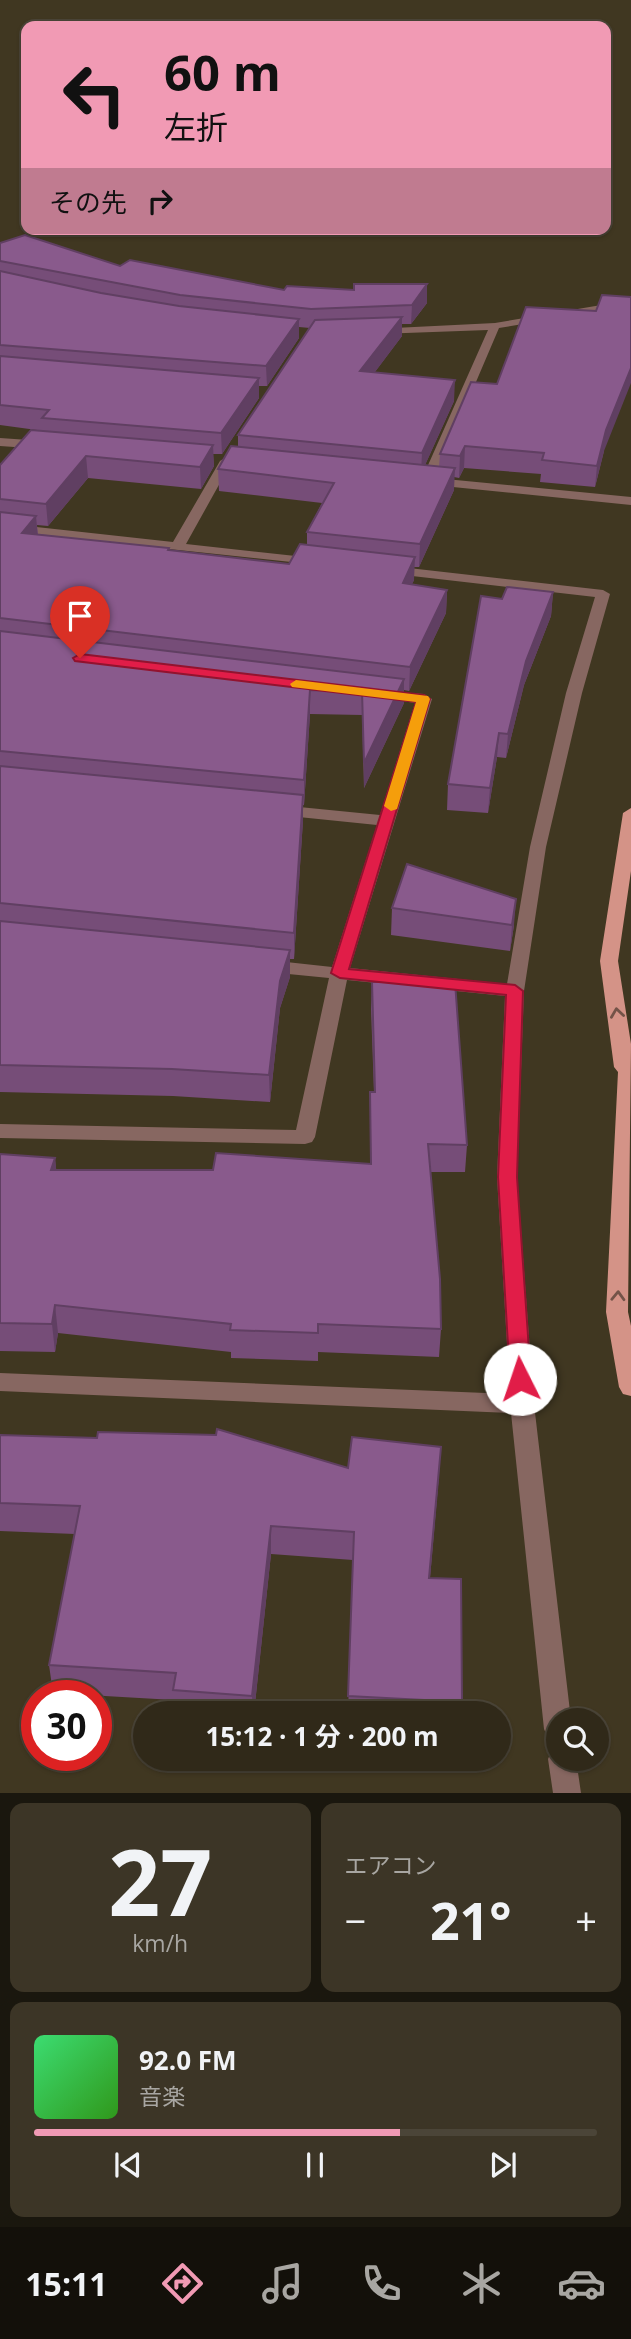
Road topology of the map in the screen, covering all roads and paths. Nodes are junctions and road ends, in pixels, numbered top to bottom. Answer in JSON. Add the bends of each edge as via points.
{"nodes":[{"id":1,"x":631,"y":303,"type":"edge"},
{"id":2,"x":495,"y":326,"type":"junction"},
{"id":3,"x":362,"y":332,"type":"edge"},
{"id":4,"x":0,"y":442,"type":"edge"},
{"id":5,"x":53,"y":446,"type":"edge"},
{"id":6,"x":228,"y":458,"type":"edge"},
{"id":7,"x":631,"y":501,"type":"edge"},
{"id":8,"x":0,"y":527,"type":"edge"},
{"id":9,"x":177,"y":547,"type":"junction"},
{"id":10,"x":328,"y":563,"type":"edge"},
{"id":11,"x":383,"y":569,"type":"edge"},
{"id":12,"x":371,"y":693,"type":"edge"},
{"id":13,"x":263,"y":808,"type":"edge"},
{"id":14,"x":631,"y":813,"type":"edge"},
{"id":15,"x":387,"y":821,"type":"junction"},
{"id":16,"x":247,"y":964,"type":"edge"},
{"id":17,"x":340,"y":973,"type":"junction"},
{"id":18,"x":515,"y":991,"type":"junction"},
{"id":19,"x":631,"y":1049,"type":"edge"},
{"id":20,"x":626,"y":1080,"type":"junction"},
{"id":21,"x":0,"y":1131,"type":"edge"},
{"id":22,"x":0,"y":1382,"type":"edge"},
{"id":23,"x":631,"y":1387,"type":"edge"},
{"id":24,"x":522,"y":1404,"type":"junction"},
{"id":25,"x":556,"y":1708,"type":"edge"},
{"id":26,"x":564,"y":1771,"type":"edge"},
{"id":27,"x":567,"y":1793,"type":"edge"}],
"edges":[{"from":1,"to":2,"type":"street"},
{"from":2,"to":3,"type":"street"},
{"from":2,"to":7,"type":"street","via":[[420,480]]},
{"from":4,"to":5,"type":"street"},
{"from":6,"to":9,"type":"street"},
{"from":8,"to":9,"type":"street"},
{"from":9,"to":10,"type":"street"},
{"from":11,"to":18,"type":"street","via":[[603,594],[538,847]]},
{"from":12,"to":15,"type":"street","via":[[424,699]]},
{"from":13,"to":15,"type":"street"},
{"from":20,"to":14,"type":"main road","one_way":true,"via":[[609,961]]},
{"from":15,"to":17,"type":"street"},
{"from":16,"to":17,"type":"street"},
{"from":17,"to":18,"type":"street"},
{"from":17,"to":21,"type":"street","via":[[305,1137]]},
{"from":18,"to":24,"type":"street","via":[[508,1177]]},
{"from":19,"to":20,"type":"main road"},
{"from":23,"to":20,"type":"main road","one_way":true,"via":[[617,1312]]},
{"from":22,"to":24,"type":"street"},
{"from":24,"to":25,"type":"street"},
{"from":26,"to":27,"type":"street"}]}
